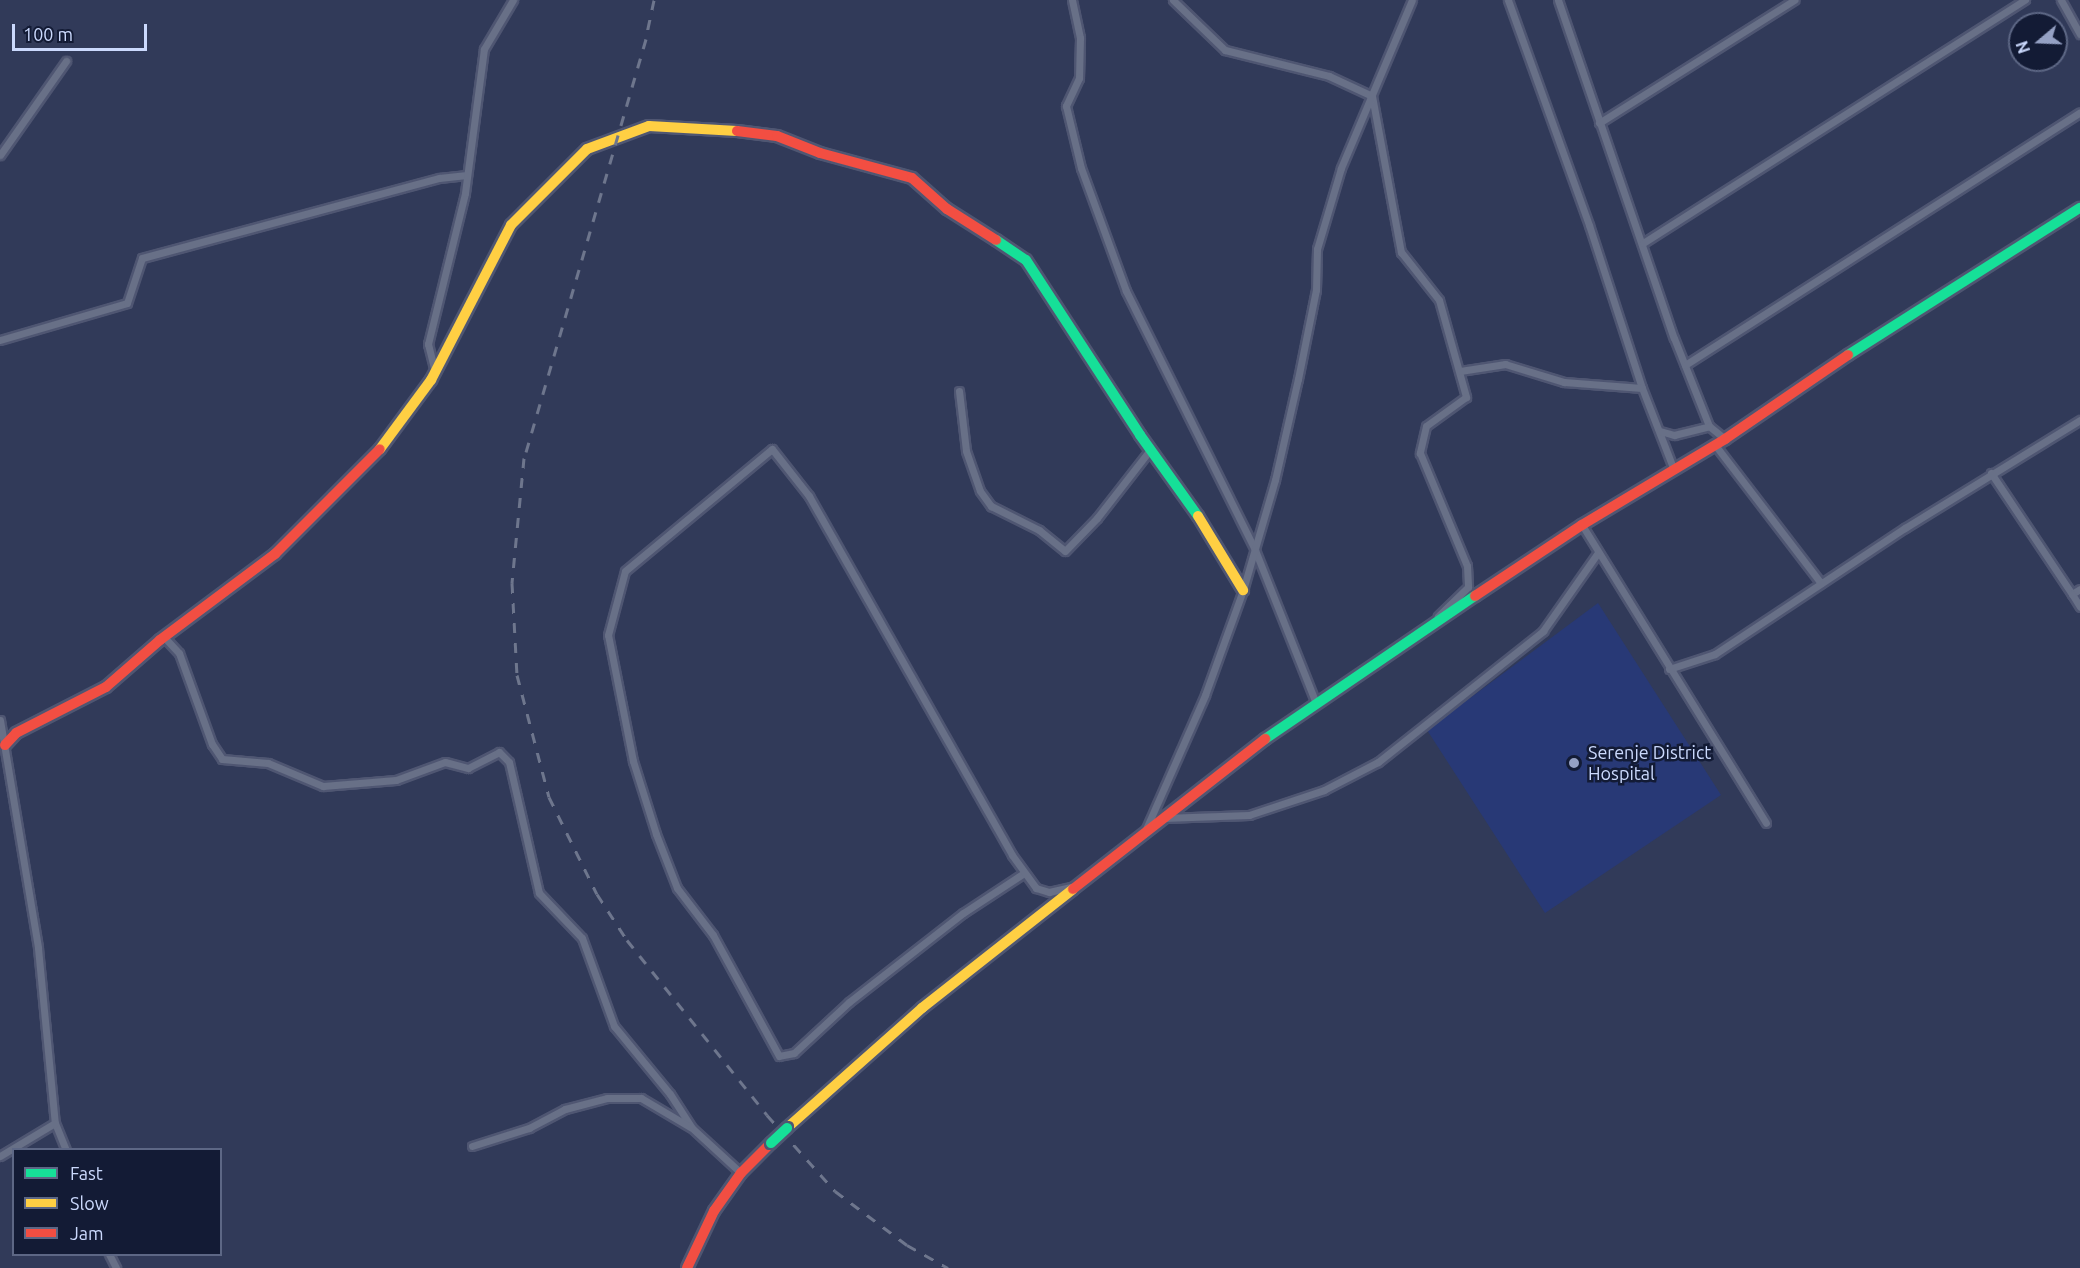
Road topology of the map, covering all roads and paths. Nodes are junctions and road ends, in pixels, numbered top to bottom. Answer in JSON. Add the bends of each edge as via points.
{"nodes":[{"id":1,"x":513,"y":0,"type":"edge"},
{"id":2,"x":1072,"y":0,"type":"edge"},
{"id":3,"x":1173,"y":0,"type":"edge"},
{"id":4,"x":1412,"y":0,"type":"edge"},
{"id":5,"x":1508,"y":0,"type":"edge"},
{"id":6,"x":1794,"y":0,"type":"edge"},
{"id":7,"x":2025,"y":0,"type":"edge"},
{"id":8,"x":2061,"y":0,"type":"edge"},
{"id":9,"x":1559,"y":1,"type":"edge"},
{"id":10,"x":2080,"y":34,"type":"edge"},
{"id":11,"x":66,"y":61,"type":"dead end"},
{"id":12,"x":1372,"y":96,"type":"junction"},
{"id":13,"x":2080,"y":112,"type":"edge"},
{"id":14,"x":1599,"y":123,"type":"junction"},
{"id":15,"x":0,"y":155,"type":"edge"},
{"id":16,"x":467,"y":175,"type":"junction"},
{"id":17,"x":2080,"y":208,"type":"edge"},
{"id":18,"x":1643,"y":243,"type":"junction"},
{"id":19,"x":0,"y":340,"type":"edge"},
{"id":20,"x":1685,"y":366,"type":"junction"},
{"id":21,"x":1460,"y":371,"type":"junction"},
{"id":22,"x":435,"y":372,"type":"junction"},
{"id":23,"x":1641,"y":388,"type":"junction"},
{"id":24,"x":959,"y":391,"type":"dead end"},
{"id":25,"x":2080,"y":420,"type":"edge"},
{"id":26,"x":1709,"y":426,"type":"junction"},
{"id":27,"x":1660,"y":431,"type":"junction"},
{"id":28,"x":1720,"y":442,"type":"junction"},
{"id":29,"x":1150,"y":450,"type":"junction"},
{"id":30,"x":1674,"y":470,"type":"junction"},
{"id":31,"x":1991,"y":473,"type":"junction"},
{"id":32,"x":1582,"y":525,"type":"junction"},
{"id":33,"x":1255,"y":550,"type":"junction"},
{"id":34,"x":1597,"y":554,"type":"junction"},
{"id":35,"x":1821,"y":583,"type":"junction"},
{"id":36,"x":2080,"y":589,"type":"edge"},
{"id":37,"x":1243,"y":590,"type":"junction"},
{"id":38,"x":2072,"y":594,"type":"junction"},
{"id":39,"x":2080,"y":607,"type":"edge"},
{"id":40,"x":1418,"y":635,"type":"junction"},
{"id":41,"x":164,"y":637,"type":"junction"},
{"id":42,"x":1669,"y":669,"type":"junction"},
{"id":43,"x":1316,"y":703,"type":"junction"},
{"id":44,"x":0,"y":720,"type":"edge"},
{"id":45,"x":4,"y":745,"type":"junction"},
{"id":46,"x":3,"y":763,"type":"edge"},
{"id":47,"x":1160,"y":818,"type":"junction"},
{"id":48,"x":1766,"y":823,"type":"dead end"},
{"id":49,"x":1146,"y":829,"type":"junction"},
{"id":50,"x":1024,"y":873,"type":"junction"},
{"id":51,"x":1080,"y":885,"type":"junction"},
{"id":52,"x":55,"y":1123,"type":"junction"},
{"id":53,"x":692,"y":1128,"type":"junction"},
{"id":54,"x":472,"y":1146,"type":"dead end"},
{"id":55,"x":13,"y":1148,"type":"edge"},
{"id":56,"x":66,"y":1148,"type":"edge"},
{"id":57,"x":741,"y":1173,"type":"junction"},
{"id":58,"x":687,"y":1268,"type":"edge"}],
"edges":[{"from":1,"to":16,"type":"street","via":[[484,49]]},
{"from":2,"to":33,"type":"street","via":[[1080,38],[1079,78],[1066,106],[1081,168],[1126,291]]},
{"from":3,"to":12,"type":"street","via":[[1225,50],[1329,76]]},
{"from":4,"to":12,"type":"street"},
{"from":5,"to":23,"type":"street","via":[[1589,225]]},
{"from":6,"to":14,"type":"street"},
{"from":7,"to":18,"type":"street"},
{"from":8,"to":10,"type":"street"},
{"from":9,"to":14,"type":"street"},
{"from":11,"to":15,"type":"street"},
{"from":12,"to":21,"type":"street","via":[[1401,252],[1438,300]]},
{"from":12,"to":33,"type":"street","via":[[1341,168],[1317,249],[1316,290],[1305,347]]},
{"from":13,"to":20,"type":"street"},
{"from":14,"to":18,"type":"street"},
{"from":16,"to":19,"type":"street","via":[[439,178],[142,258],[127,303]]},
{"from":16,"to":22,"type":"street","via":[[428,344]]},
{"from":17,"to":28,"type":"main road","via":[[1902,319]]},
{"from":18,"to":20,"type":"street"},
{"from":20,"to":26,"type":"street"},
{"from":21,"to":23,"type":"street","via":[[1504,364],[1564,382]]},
{"from":21,"to":40,"type":"street","via":[[1466,397],[1426,426],[1420,453],[1467,566],[1468,587]]},
{"from":22,"to":29,"type":"main road","via":[[511,225],[569,163],[604,140],[649,126],[703,127],[777,136],[820,153],[912,178],[947,209],[1026,260]]},
{"from":22,"to":41,"type":"main road","via":[[408,416],[382,447],[275,554]]},
{"from":23,"to":27,"type":"street"},
{"from":24,"to":29,"type":"street","via":[[966,452],[980,491],[991,506],[1040,530],[1065,551]]},
{"from":25,"to":31,"type":"street"},
{"from":26,"to":27,"type":"street","via":[[1674,435]]},
{"from":26,"to":28,"type":"street"},
{"from":27,"to":30,"type":"street"},
{"from":28,"to":30,"type":"main road"},
{"from":28,"to":35,"type":"street"},
{"from":29,"to":37,"type":"main road","via":[[1207,528]]},
{"from":30,"to":32,"type":"main road"},
{"from":31,"to":35,"type":"street"},
{"from":31,"to":38,"type":"street"},
{"from":32,"to":34,"type":"street"},
{"from":32,"to":40,"type":"main road"},
{"from":33,"to":37,"type":"street"},
{"from":33,"to":43,"type":"street"},
{"from":34,"to":42,"type":"street"},
{"from":34,"to":47,"type":"street","via":[[1543,631],[1378,762],[1324,790],[1249,815]]},
{"from":35,"to":42,"type":"street","via":[[1715,654]]},
{"from":36,"to":38,"type":"street"},
{"from":37,"to":49,"type":"street","via":[[1205,695]]},
{"from":38,"to":39,"type":"street"},
{"from":40,"to":43,"type":"main road"},
{"from":41,"to":45,"type":"main road","via":[[106,687],[16,733]]},
{"from":41,"to":53,"type":"street","via":[[179,653],[212,744],[222,759],[268,763],[323,786],[396,780],[445,762],[468,768],[499,752],[509,762],[539,893],[582,938],[614,1026],[670,1094]]},
{"from":42,"to":48,"type":"street"},
{"from":43,"to":47,"type":"main road"},
{"from":44,"to":45,"type":"street"},
{"from":45,"to":46,"type":"street"},
{"from":46,"to":52,"type":"street","via":[[39,948]]},
{"from":47,"to":49,"type":"main road"},
{"from":49,"to":51,"type":"main road"},
{"from":50,"to":50,"type":"street","via":[[809,496],[772,449],[625,571],[608,635],[633,761],[656,834],[677,888],[713,935],[779,1056],[794,1053],[849,1002],[963,913]]},
{"from":50,"to":51,"type":"street","via":[[1036,888],[1049,892]]},
{"from":51,"to":57,"type":"main road","bridge":true,"via":[[922,1008]]},
{"from":52,"to":55,"type":"street"},
{"from":52,"to":56,"type":"street"},
{"from":53,"to":54,"type":"street","via":[[641,1098],[607,1098],[565,1109],[529,1128]]},
{"from":53,"to":57,"type":"street"},
{"from":57,"to":58,"type":"main road","via":[[714,1211]]}]}
